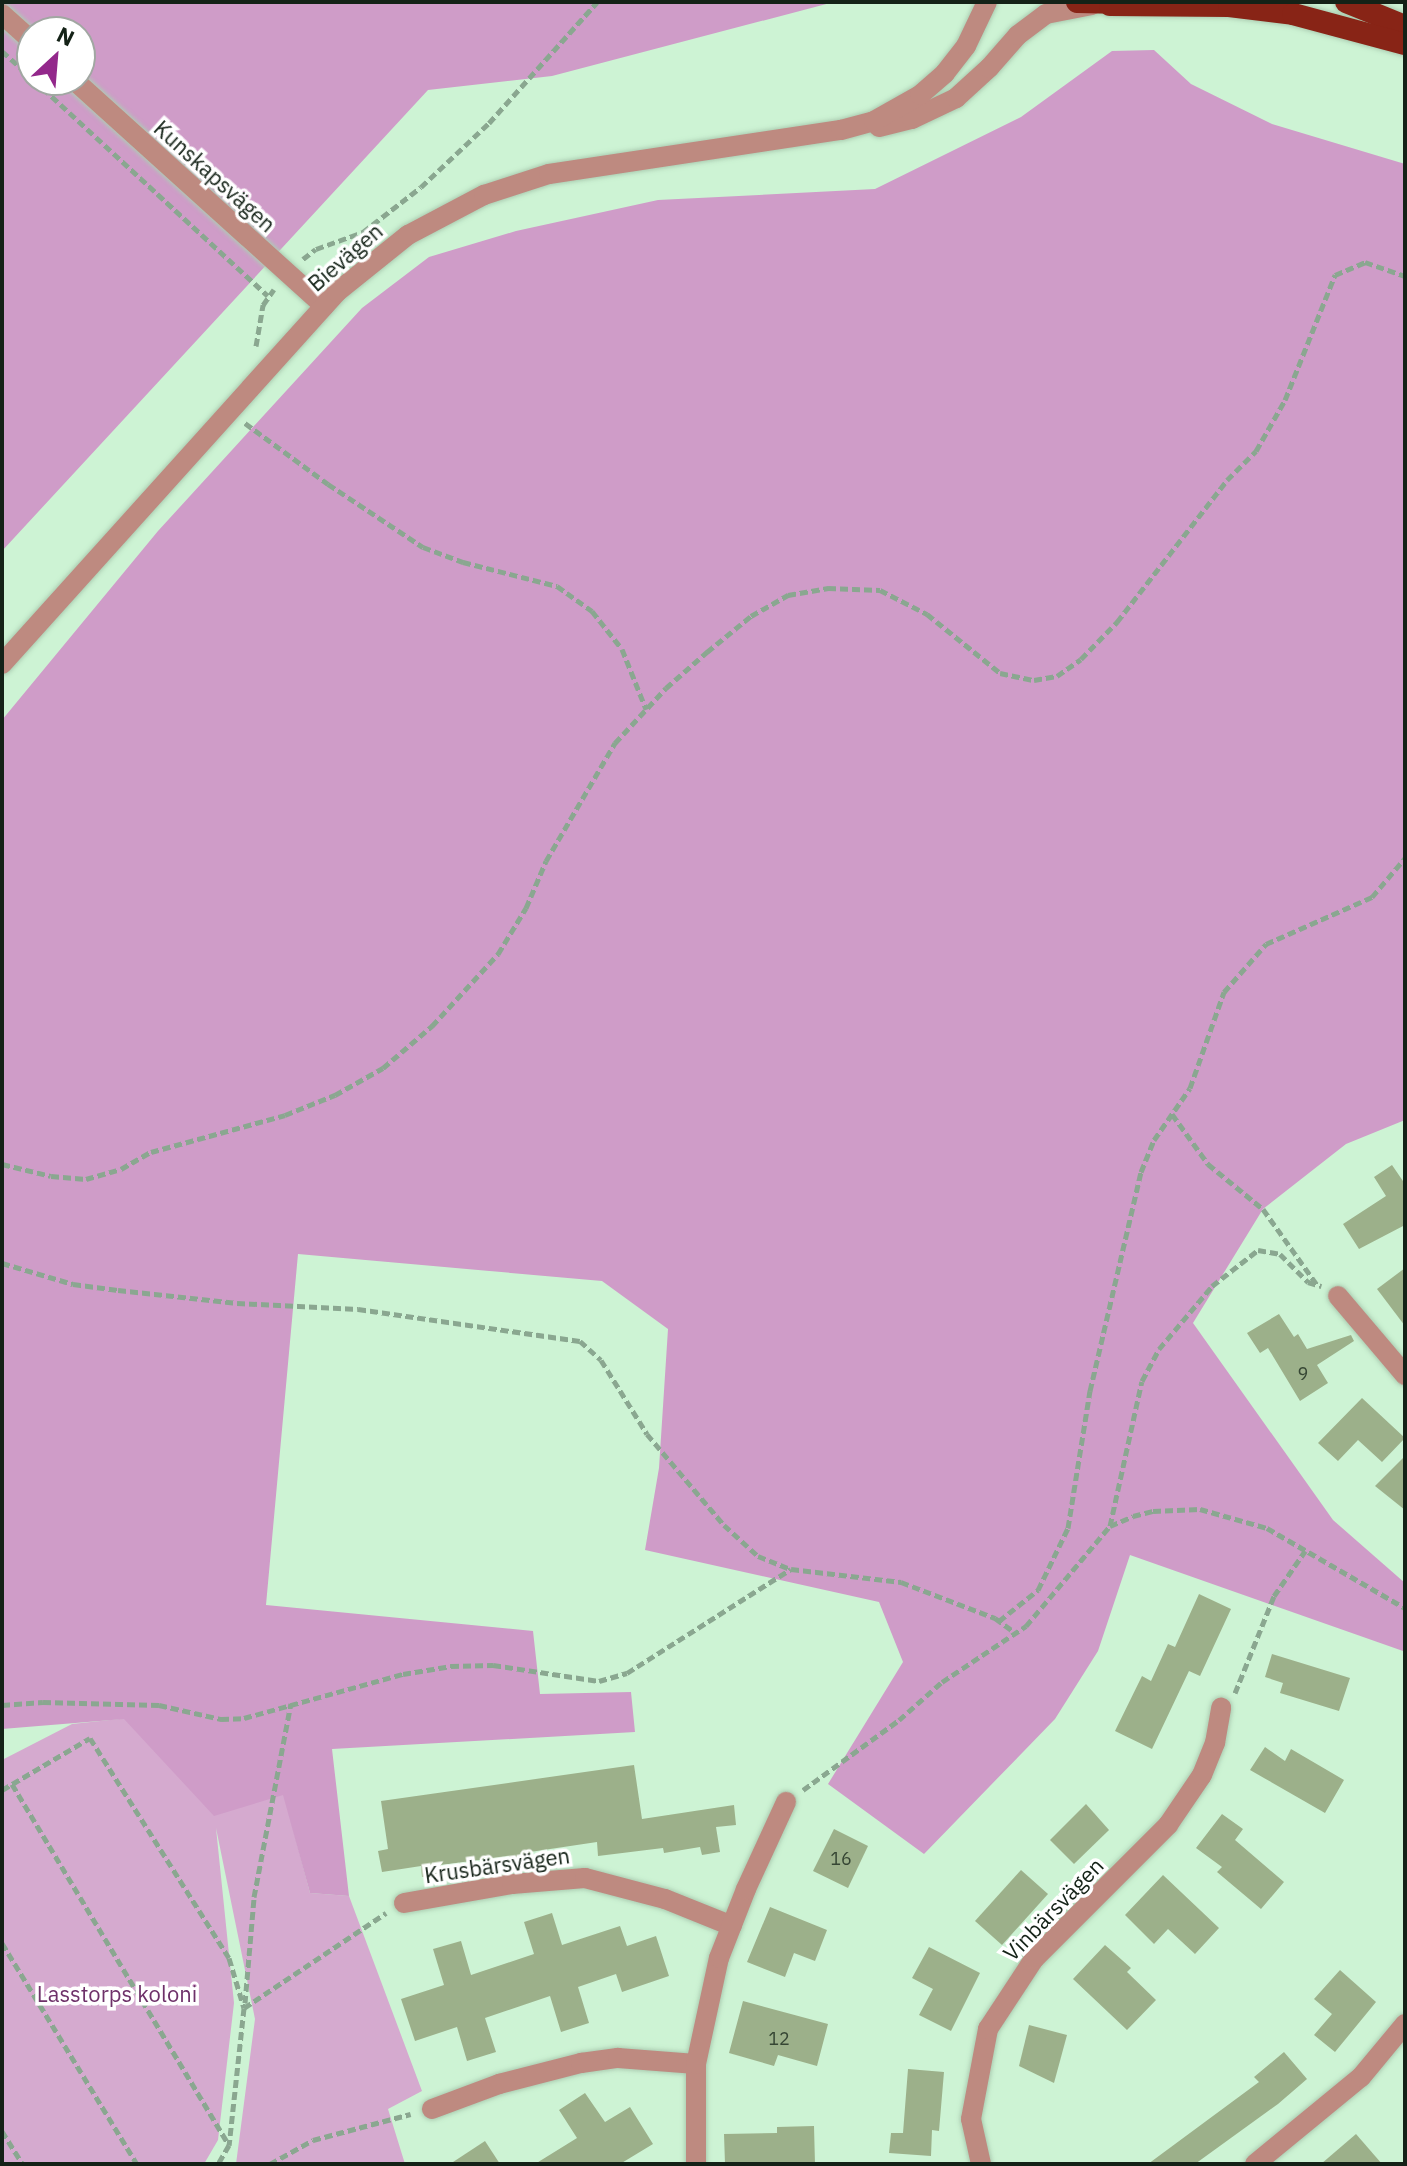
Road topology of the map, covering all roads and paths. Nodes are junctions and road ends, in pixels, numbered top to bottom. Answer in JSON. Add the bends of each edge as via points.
{"nodes":[{"id":1,"x":597,"y":2,"type":"edge"},
{"id":2,"x":987,"y":2,"type":"edge"},
{"id":3,"x":1346,"y":2,"type":"edge"},
{"id":4,"x":1102,"y":4,"type":"edge"},
{"id":5,"x":1405,"y":26,"type":"edge"},
{"id":6,"x":1405,"y":44,"type":"edge"},
{"id":7,"x":51,"y":96,"type":"edge"},
{"id":8,"x":92,"y":96,"type":"edge"},
{"id":9,"x":859,"y":125,"type":"junction"},
{"id":10,"x":288,"y":274,"type":"junction"},
{"id":11,"x":1405,"y":276,"type":"edge"},
{"id":12,"x":324,"y":306,"type":"junction"},
{"id":13,"x":229,"y":411,"type":"junction"},
{"id":14,"x":2,"y":664,"type":"edge"},
{"id":15,"x":646,"y":709,"type":"junction"},
{"id":16,"x":1405,"y":858,"type":"edge"},
{"id":17,"x":1172,"y":1114,"type":"junction"},
{"id":18,"x":2,"y":1164,"type":"edge"},
{"id":19,"x":2,"y":1263,"type":"edge"},
{"id":20,"x":1318,"y":1286,"type":"junction"},
{"id":21,"x":1338,"y":1296,"type":"joint"},
{"id":22,"x":1405,"y":1375,"type":"edge"},
{"id":23,"x":1110,"y":1526,"type":"junction"},
{"id":24,"x":1305,"y":1551,"type":"junction"},
{"id":25,"x":791,"y":1569,"type":"junction"},
{"id":26,"x":1405,"y":1608,"type":"edge"},
{"id":27,"x":999,"y":1621,"type":"junction"},
{"id":28,"x":1017,"y":1634,"type":"junction"},
{"id":29,"x":291,"y":1703,"type":"junction"},
{"id":30,"x":2,"y":1705,"type":"edge"},
{"id":31,"x":1221,"y":1708,"type":"joint"},
{"id":32,"x":12,"y":1784,"type":"junction"},
{"id":33,"x":2,"y":1790,"type":"edge"},
{"id":34,"x":786,"y":1802,"type":"joint"},
{"id":35,"x":404,"y":1903,"type":"joint"},
{"id":36,"x":732,"y":1926,"type":"junction"},
{"id":37,"x":2,"y":1943,"type":"edge"},
{"id":38,"x":244,"y":2008,"type":"junction"},
{"id":39,"x":1405,"y":2024,"type":"edge"},
{"id":40,"x":696,"y":2064,"type":"junction"},
{"id":41,"x":432,"y":2109,"type":"joint"},
{"id":42,"x":2,"y":2131,"type":"edge"},
{"id":43,"x":229,"y":2145,"type":"junction"},
{"id":44,"x":23,"y":2164,"type":"edge"},
{"id":45,"x":137,"y":2164,"type":"edge"},
{"id":46,"x":218,"y":2164,"type":"edge"},
{"id":47,"x":270,"y":2164,"type":"edge"},
{"id":48,"x":696,"y":2164,"type":"edge"},
{"id":49,"x":981,"y":2164,"type":"edge"},
{"id":50,"x":1255,"y":2164,"type":"edge"}],
"edges":[{"from":1,"to":10,"type":"path","via":[[489,123],[421,187],[380,221],[316,249]]},
{"from":2,"to":9,"type":"street","name":"Bievägen","via":[[966,46],[945,73],[901,107]]},
{"from":3,"to":5,"type":"highway"},
{"from":4,"to":6,"type":"highway","via":[[1242,7],[1343,25]]},
{"from":4,"to":9,"type":"street","name":"Bievägen","via":[[1062,8],[1034,21],[976,81],[937,109],[891,125]]},
{"from":7,"to":10,"type":"path","via":[[268,296]]},
{"from":8,"to":10,"type":"street","name":"Kunskapsvägen"},
{"from":9,"to":12,"type":"street","name":"Bievägen","via":[[583,167],[511,185],[408,235],[358,272]]},
{"from":10,"to":12,"type":"street","name":"Kunskapsvägen"},
{"from":11,"to":15,"type":"path","via":[[1365,262],[1335,275],[1285,400],[1256,451],[1161,561],[1117,622],[1057,676],[1034,680],[1000,673],[927,614],[880,590],[828,588],[788,595],[751,616]]},
{"from":12,"to":13,"type":"street","name":"Bievägen"},
{"from":13,"to":14,"type":"street","name":"Bievägen"},
{"from":13,"to":15,"type":"path","via":[[423,547],[557,586],[592,611],[622,649]]},
{"from":15,"to":18,"type":"path","via":[[615,743],[498,954],[432,1026],[383,1068],[285,1115],[151,1152],[121,1169],[86,1179]]},
{"from":16,"to":17,"type":"path","via":[[1372,897],[1266,944],[1240,971],[1224,992],[1190,1088]]},
{"from":17,"to":20,"type":"path","via":[[1208,1164],[1263,1209]]},
{"from":17,"to":27,"type":"path","via":[[1141,1172],[1090,1391],[1068,1528],[1038,1590]]},
{"from":19,"to":25,"type":"path","via":[[103,1288],[358,1309],[580,1341],[601,1360],[647,1434],[724,1525],[758,1556]]},
{"from":20,"to":21,"type":"path"},
{"from":20,"to":23,"type":"path","via":[[1280,1254],[1258,1250],[1203,1297],[1159,1349],[1142,1381]]},
{"from":21,"to":22,"type":"street"},
{"from":23,"to":24,"type":"path","via":[[1153,1511],[1200,1509],[1267,1528]]},
{"from":23,"to":28,"type":"path"},
{"from":24,"to":26,"type":"path"},
{"from":24,"to":31,"type":"path","via":[[1274,1596],[1239,1688]]},
{"from":25,"to":27,"type":"path","via":[[901,1582]]},
{"from":25,"to":29,"type":"path","via":[[627,1673],[599,1681],[493,1665],[451,1666]]},
{"from":27,"to":28,"type":"path"},
{"from":28,"to":34,"type":"path","via":[[942,1682],[881,1735]]},
{"from":29,"to":30,"type":"path","via":[[244,1718],[221,1719],[159,1705]]},
{"from":29,"to":38,"type":"path","via":[[254,1897]]},
{"from":31,"to":49,"type":"street","name":"Vinbärsvägen","via":[[1202,1775],[1168,1825],[1034,1959],[988,2029],[971,2119]]},
{"from":32,"to":33,"type":"path"},
{"from":32,"to":38,"type":"path","via":[[90,1738],[229,1958]]},
{"from":32,"to":43,"type":"path"},
{"from":34,"to":36,"type":"street"},
{"from":35,"to":36,"type":"street","name":"Krusbärsvägen","via":[[512,1884],[585,1878],[665,1899]]},
{"from":35,"to":38,"type":"path"},
{"from":36,"to":40,"type":"street","via":[[719,1958]]},
{"from":37,"to":45,"type":"path"},
{"from":38,"to":43,"type":"path"},
{"from":39,"to":50,"type":"street","via":[[1361,2077]]},
{"from":40,"to":41,"type":"street","via":[[618,2058],[581,2063],[499,2084]]},
{"from":40,"to":48,"type":"street"},
{"from":41,"to":47,"type":"path","via":[[313,2140]]},
{"from":42,"to":44,"type":"path"},
{"from":43,"to":46,"type":"path"}]}
